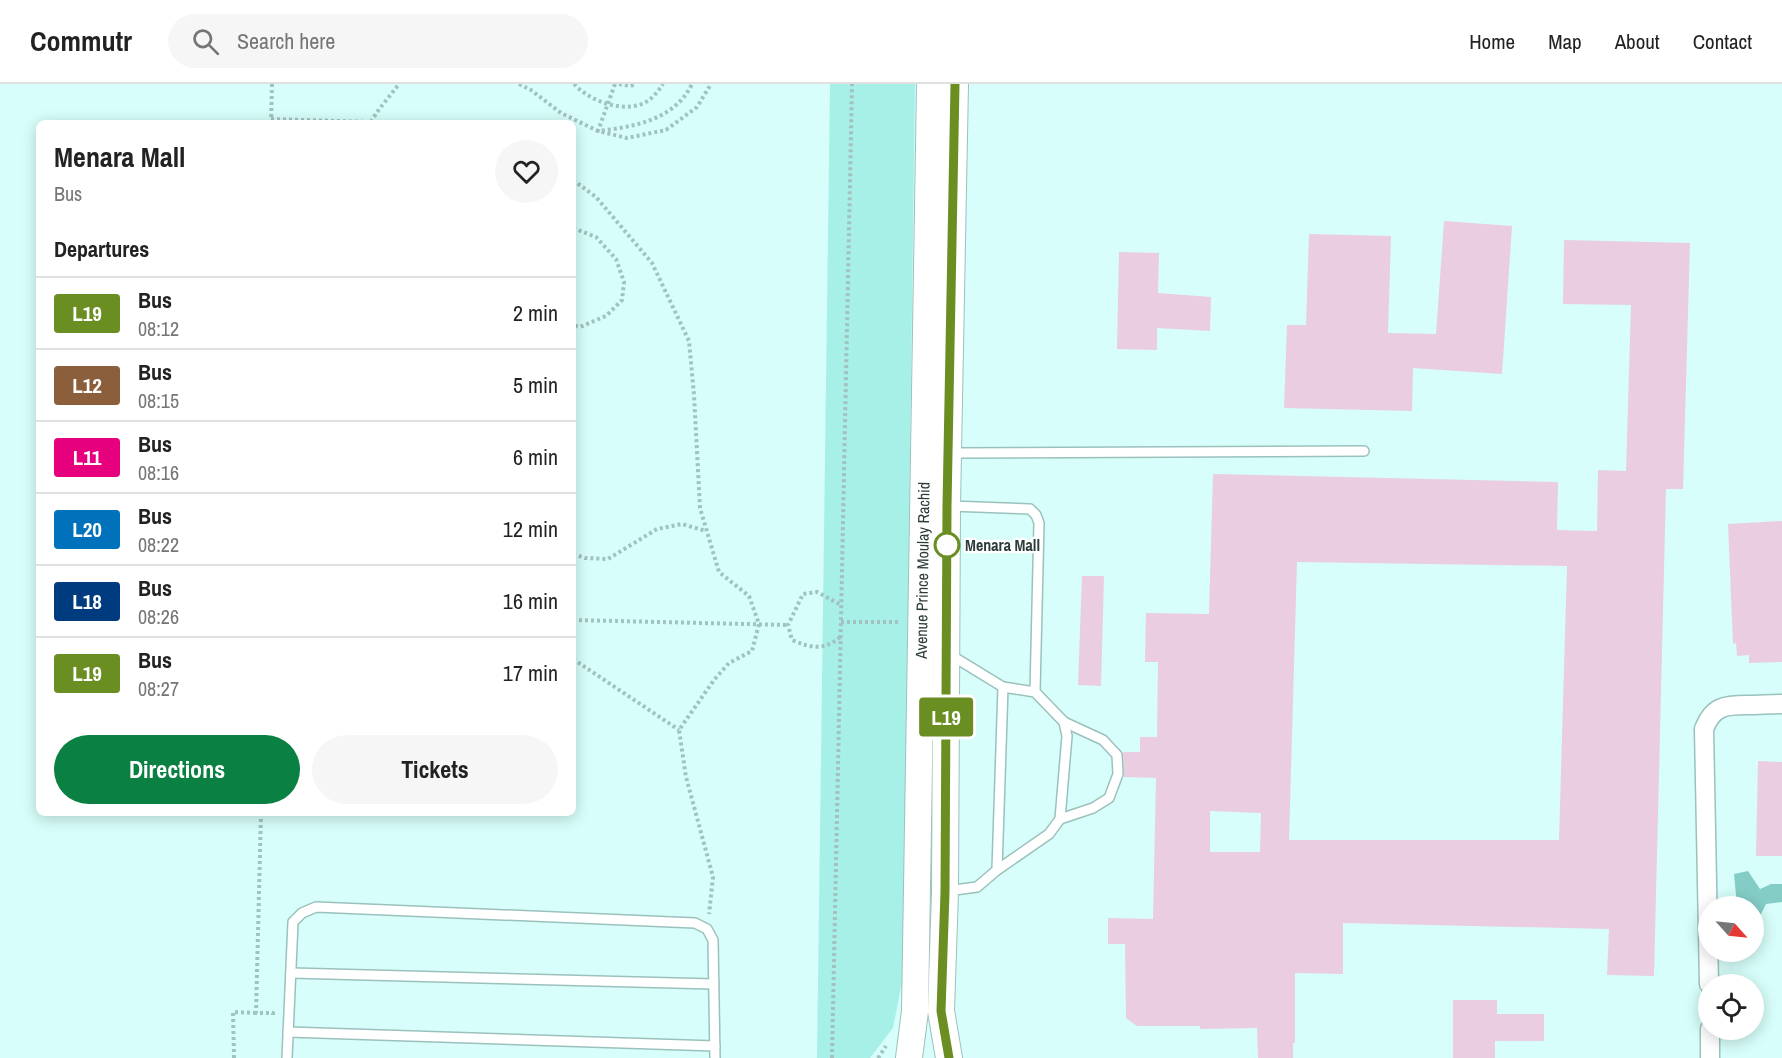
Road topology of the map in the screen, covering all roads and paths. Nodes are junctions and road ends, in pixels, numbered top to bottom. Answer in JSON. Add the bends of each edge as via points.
{"nodes":[{"id":1,"x":272,"y":84,"type":"edge"},
{"id":2,"x":399,"y":84,"type":"edge"},
{"id":3,"x":519,"y":84,"type":"edge"},
{"id":4,"x":574,"y":84,"type":"edge"},
{"id":5,"x":617,"y":84,"type":"edge"},
{"id":6,"x":636,"y":84,"type":"edge"},
{"id":7,"x":663,"y":84,"type":"edge"},
{"id":8,"x":692,"y":84,"type":"edge"},
{"id":9,"x":711,"y":84,"type":"edge"},
{"id":10,"x":852,"y":84,"type":"edge"},
{"id":11,"x":930,"y":84,"type":"edge"},
{"id":12,"x":955,"y":84,"type":"edge"},
{"id":13,"x":608,"y":104,"type":"junction"},
{"id":14,"x":271,"y":120,"type":"edge"},
{"id":15,"x":373,"y":120,"type":"edge"},
{"id":16,"x":575,"y":120,"type":"edge"},
{"id":17,"x":576,"y":120,"type":"edge"},
{"id":18,"x":598,"y":131,"type":"junction"},
{"id":19,"x":576,"y":182,"type":"edge"},
{"id":20,"x":576,"y":229,"type":"edge"},
{"id":21,"x":576,"y":326,"type":"edge"},
{"id":22,"x":1364,"y":451,"type":"dead end"},
{"id":23,"x":949,"y":453,"type":"junction"},
{"id":24,"x":947,"y":506,"type":"junction"},
{"id":25,"x":707,"y":531,"type":"junction"},
{"id":26,"x":576,"y":555,"type":"edge"},
{"id":27,"x":841,"y":605,"type":"junction"},
{"id":28,"x":576,"y":620,"type":"edge"},
{"id":29,"x":841,"y":622,"type":"junction"},
{"id":30,"x":899,"y":622,"type":"dead end"},
{"id":31,"x":759,"y":624,"type":"junction"},
{"id":32,"x":788,"y":625,"type":"junction"},
{"id":33,"x":841,"y":637,"type":"junction"},
{"id":34,"x":946,"y":652,"type":"junction"},
{"id":35,"x":576,"y":661,"type":"edge"},
{"id":36,"x":1003,"y":687,"type":"junction"},
{"id":37,"x":1035,"y":692,"type":"junction"},
{"id":38,"x":1782,"y":704,"type":"edge"},
{"id":39,"x":1064,"y":722,"type":"junction"},
{"id":40,"x":679,"y":730,"type":"junction"},
{"id":41,"x":261,"y":816,"type":"edge"},
{"id":42,"x":1060,"y":819,"type":"junction"},
{"id":43,"x":997,"y":870,"type":"junction"},
{"id":44,"x":945,"y":892,"type":"junction"},
{"id":45,"x":707,"y":929,"type":"junction"},
{"id":46,"x":291,"y":973,"type":"junction"},
{"id":47,"x":1709,"y":974,"type":"edge"},
{"id":48,"x":714,"y":984,"type":"junction"},
{"id":49,"x":256,"y":1013,"type":"junction"},
{"id":50,"x":273,"y":1024,"type":"dead end"},
{"id":51,"x":288,"y":1032,"type":"junction"},
{"id":52,"x":1710,"y":1040,"type":"edge"},
{"id":53,"x":715,"y":1046,"type":"junction"},
{"id":54,"x":234,"y":1058,"type":"edge"},
{"id":55,"x":287,"y":1058,"type":"edge"},
{"id":56,"x":715,"y":1058,"type":"edge"},
{"id":57,"x":832,"y":1058,"type":"edge"},
{"id":58,"x":909,"y":1058,"type":"edge"},
{"id":59,"x":949,"y":1058,"type":"edge"},
{"id":60,"x":1710,"y":1058,"type":"edge"}],
"edges":[{"from":1,"to":14,"type":"path"},
{"from":2,"to":15,"type":"path"},
{"from":3,"to":16,"type":"path"},
{"from":4,"to":13,"type":"path","via":[[585,94]]},
{"from":5,"to":6,"type":"path"},
{"from":5,"to":13,"type":"path"},
{"from":7,"to":13,"type":"path","via":[[650,100],[639,105]]},
{"from":8,"to":18,"type":"path","via":[[678,103],[658,117],[635,126]]},
{"from":9,"to":18,"type":"path","via":[[697,107],[666,130],[627,138]]},
{"from":10,"to":27,"type":"path"},
{"from":11,"to":58,"type":"street","name":"Avenue Prince Moulay Rachid","via":[[915,1011]]},
{"from":12,"to":23,"type":"street","name":"Avenue Prince Moulay Rachid"},
{"from":13,"to":18,"type":"path"},
{"from":17,"to":18,"type":"path"},
{"from":19,"to":25,"type":"path","via":[[596,197],[652,263],[689,341],[700,508]]},
{"from":20,"to":21,"type":"path","via":[[596,237],[616,259],[624,282],[622,300],[606,316]]},
{"from":22,"to":23,"type":"lane"},
{"from":23,"to":24,"type":"street","name":"Avenue Prince Moulay Rachid"},
{"from":24,"to":34,"type":"street","name":"Avenue Prince Moulay Rachid"},
{"from":24,"to":37,"type":"lane","via":[[1030,509],[1036,515],[1039,523]]},
{"from":25,"to":26,"type":"path","via":[[682,524],[657,529],[608,559]]},
{"from":25,"to":31,"type":"path","via":[[718,572],[749,597]]},
{"from":27,"to":29,"type":"path"},
{"from":27,"to":32,"type":"path","via":[[817,592],[803,594]]},
{"from":28,"to":31,"type":"path"},
{"from":29,"to":30,"type":"path"},
{"from":29,"to":33,"type":"path"},
{"from":31,"to":32,"type":"path"},
{"from":31,"to":40,"type":"path","via":[[752,651],[729,663]]},
{"from":32,"to":33,"type":"path","via":[[792,640],[809,647],[831,645]]},
{"from":33,"to":57,"type":"path"},
{"from":34,"to":36,"type":"lane"},
{"from":34,"to":44,"type":"street","name":"Avenue Prince Moulay Rachid"},
{"from":35,"to":40,"type":"path"},
{"from":36,"to":37,"type":"lane"},
{"from":36,"to":43,"type":"lane"},
{"from":37,"to":39,"type":"lane"},
{"from":38,"to":47,"type":"street","via":[[1730,705],[1713,713],[1704,729]]},
{"from":39,"to":42,"type":"lane","via":[[1067,736]]},
{"from":39,"to":42,"type":"lane","via":[[1102,740],[1117,755],[1118,774],[1109,798]]},
{"from":40,"to":45,"type":"path","via":[[686,777],[713,878]]},
{"from":41,"to":49,"type":"path"},
{"from":42,"to":43,"type":"lane","via":[[1049,834]]},
{"from":43,"to":44,"type":"lane","via":[[976,887]]},
{"from":44,"to":59,"type":"street","name":"Avenue Prince Moulay Rachid","via":[[941,1011]]},
{"from":45,"to":46,"type":"lane","via":[[695,923],[316,907],[293,922]]},
{"from":45,"to":48,"type":"lane","via":[[713,940]]},
{"from":46,"to":48,"type":"lane"},
{"from":46,"to":51,"type":"lane"},
{"from":48,"to":53,"type":"lane"},
{"from":49,"to":50,"type":"path","via":[[273,1013]]},
{"from":49,"to":54,"type":"path","via":[[233,1012]]},
{"from":51,"to":53,"type":"lane"},
{"from":51,"to":55,"type":"lane"},
{"from":52,"to":60,"type":"street"},
{"from":53,"to":56,"type":"lane"}]}
